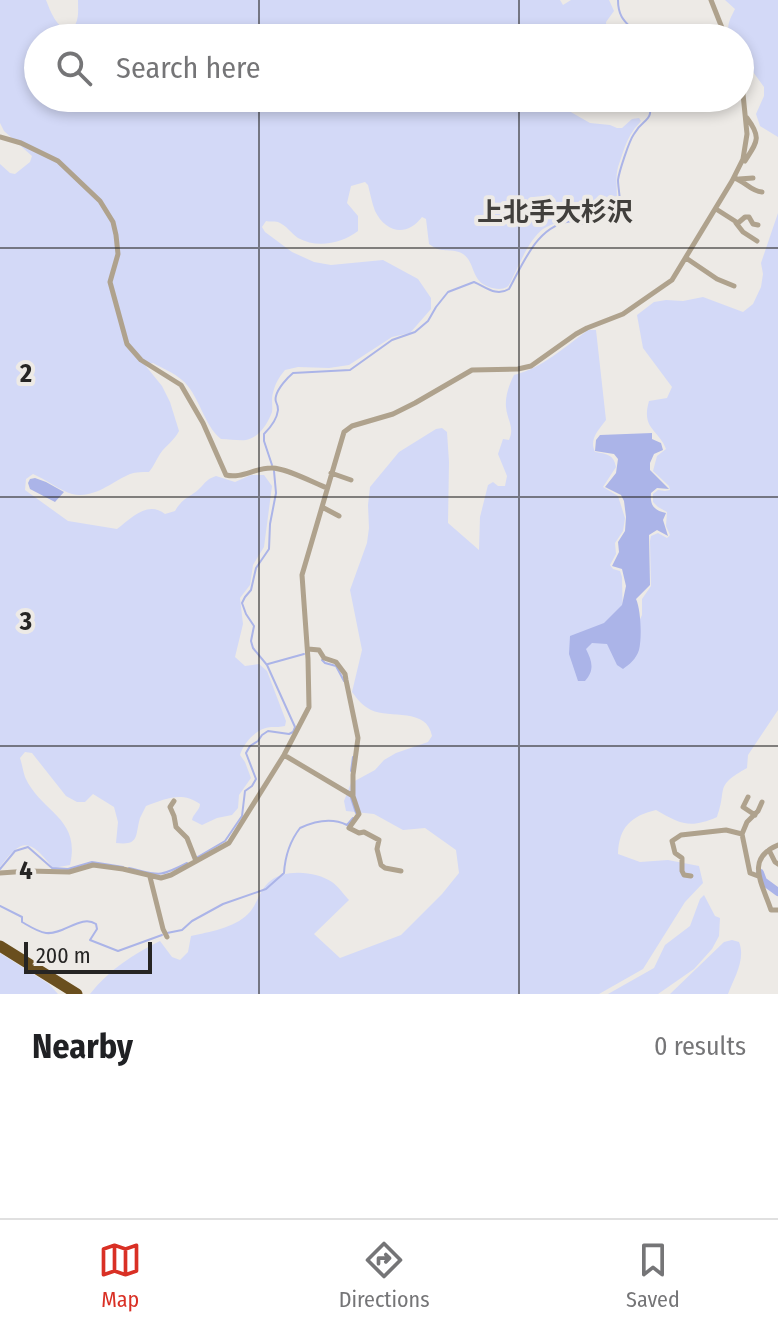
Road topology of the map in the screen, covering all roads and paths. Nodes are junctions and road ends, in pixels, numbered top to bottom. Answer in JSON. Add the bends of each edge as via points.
{"nodes":[{"id":1,"x":711,"y":0,"type":"edge"},
{"id":2,"x":720,"y":24,"type":"edge"},
{"id":3,"x":746,"y":112,"type":"edge"},
{"id":4,"x":747,"y":117,"type":"junction"},
{"id":5,"x":0,"y":137,"type":"edge"},
{"id":6,"x":753,"y":178,"type":"dead end"},
{"id":7,"x":736,"y":179,"type":"junction"},
{"id":8,"x":762,"y":192,"type":"dead end"},
{"id":9,"x":716,"y":209,"type":"junction"},
{"id":10,"x":735,"y":222,"type":"junction"},
{"id":11,"x":758,"y":225,"type":"dead end"},
{"id":12,"x":757,"y":241,"type":"dead end"},
{"id":13,"x":686,"y":258,"type":"junction"},
{"id":14,"x":734,"y":286,"type":"dead end"},
{"id":15,"x":331,"y":473,"type":"junction"},
{"id":16,"x":351,"y":480,"type":"dead end"},
{"id":17,"x":327,"y":488,"type":"junction"},
{"id":18,"x":322,"y":507,"type":"junction"},
{"id":19,"x":339,"y":516,"type":"dead end"},
{"id":20,"x":308,"y":649,"type":"junction"},
{"id":21,"x":284,"y":755,"type":"junction"},
{"id":22,"x":353,"y":796,"type":"junction"},
{"id":23,"x":748,"y":797,"type":"dead end"},
{"id":24,"x":174,"y":801,"type":"dead end"},
{"id":25,"x":762,"y":802,"type":"dead end"},
{"id":26,"x":755,"y":815,"type":"junction"},
{"id":27,"x":742,"y":834,"type":"junction"},
{"id":28,"x":778,"y":845,"type":"edge"},
{"id":29,"x":770,"y":851,"type":"junction"},
{"id":30,"x":195,"y":860,"type":"junction"},
{"id":31,"x":778,"y":864,"type":"edge"},
{"id":32,"x":401,"y":871,"type":"dead end"},
{"id":33,"x":0,"y":873,"type":"edge"},
{"id":34,"x":691,"y":876,"type":"dead end"},
{"id":35,"x":758,"y":876,"type":"junction"},
{"id":36,"x":150,"y":877,"type":"junction"},
{"id":37,"x":778,"y":910,"type":"edge"},
{"id":38,"x":167,"y":937,"type":"dead end"},
{"id":39,"x":0,"y":946,"type":"edge"},
{"id":40,"x":77,"y":994,"type":"edge"}],
"edges":[{"from":1,"to":2,"type":"street"},
{"from":3,"to":4,"type":"street"},
{"from":4,"to":7,"type":"street"},
{"from":4,"to":7,"type":"street","via":[[758,139]]},
{"from":5,"to":17,"type":"street","via":[[58,161],[100,201],[116,235],[118,254],[110,282],[127,344],[141,360],[181,385],[226,475],[273,468]]},
{"from":6,"to":7,"type":"street"},
{"from":7,"to":8,"type":"street"},
{"from":7,"to":9,"type":"street"},
{"from":9,"to":10,"type":"street"},
{"from":9,"to":13,"type":"street"},
{"from":10,"to":11,"type":"street","via":[[749,217]]},
{"from":10,"to":12,"type":"street"},
{"from":13,"to":14,"type":"street"},
{"from":13,"to":15,"type":"street","via":[[672,280],[531,366],[472,370],[393,414],[347,428]]},
{"from":15,"to":16,"type":"street"},
{"from":15,"to":17,"type":"street"},
{"from":17,"to":18,"type":"street"},
{"from":18,"to":19,"type":"street"},
{"from":18,"to":20,"type":"street","via":[[302,575]]},
{"from":20,"to":21,"type":"street","via":[[309,707]]},
{"from":20,"to":22,"type":"street","via":[[319,650],[345,674],[358,738]]},
{"from":21,"to":22,"type":"street"},
{"from":21,"to":30,"type":"street","via":[[229,843]]},
{"from":22,"to":32,"type":"street","via":[[359,814],[349,828],[379,840],[381,865]]},
{"from":23,"to":26,"type":"street","via":[[743,807]]},
{"from":24,"to":30,"type":"street","via":[[170,807],[176,827],[187,838]]},
{"from":25,"to":26,"type":"street"},
{"from":26,"to":27,"type":"street"},
{"from":27,"to":34,"type":"street","via":[[726,830],[675,838],[682,871]]},
{"from":27,"to":35,"type":"street","via":[[750,873]]},
{"from":28,"to":29,"type":"street"},
{"from":29,"to":31,"type":"street"},
{"from":29,"to":35,"type":"street","via":[[761,860]]},
{"from":30,"to":36,"type":"street","via":[[171,875]]},
{"from":33,"to":36,"type":"street","via":[[69,872],[93,865]]},
{"from":35,"to":37,"type":"street","via":[[771,910]]},
{"from":36,"to":38,"type":"street"},
{"from":39,"to":40,"type":"highway"}]}
